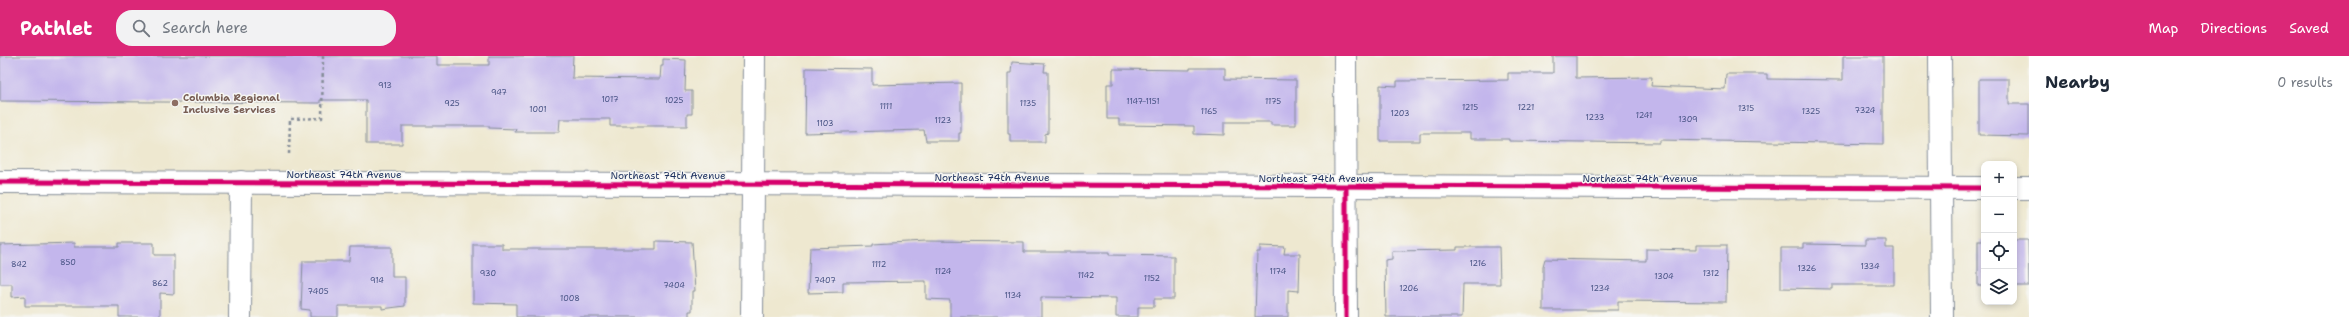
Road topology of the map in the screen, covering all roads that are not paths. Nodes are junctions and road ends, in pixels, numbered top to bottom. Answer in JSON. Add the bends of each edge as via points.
{"nodes":[{"id":1,"x":754,"y":56,"type":"edge"},
{"id":2,"x":1345,"y":56,"type":"edge"},
{"id":3,"x":1940,"y":56,"type":"edge"},
{"id":4,"x":0,"y":182,"type":"edge"},
{"id":5,"x":241,"y":182,"type":"junction"},
{"id":6,"x":753,"y":185,"type":"junction"},
{"id":7,"x":1346,"y":187,"type":"junction"},
{"id":8,"x":1941,"y":188,"type":"junction"},
{"id":9,"x":1981,"y":188,"type":"edge"},
{"id":10,"x":2017,"y":188,"type":"edge"},
{"id":11,"x":2029,"y":188,"type":"edge"},
{"id":12,"x":240,"y":317,"type":"edge"},
{"id":13,"x":752,"y":317,"type":"edge"},
{"id":14,"x":1346,"y":317,"type":"edge"},
{"id":15,"x":1942,"y":317,"type":"edge"}],
"edges":[{"from":1,"to":6,"type":"street"},
{"from":2,"to":7,"type":"street"},
{"from":3,"to":8,"type":"street"},
{"from":4,"to":5,"type":"street","name":"Northeast 74th Avenue"},
{"from":5,"to":6,"type":"street","name":"Northeast 74th Avenue"},
{"from":5,"to":12,"type":"street"},
{"from":6,"to":7,"type":"street","name":"Northeast 74th Avenue"},
{"from":6,"to":13,"type":"street"},
{"from":7,"to":8,"type":"street","name":"Northeast 74th Avenue"},
{"from":7,"to":14,"type":"street"},
{"from":8,"to":9,"type":"street","name":"Northeast 74th Avenue"},
{"from":8,"to":15,"type":"street"},
{"from":10,"to":11,"type":"street"}]}
